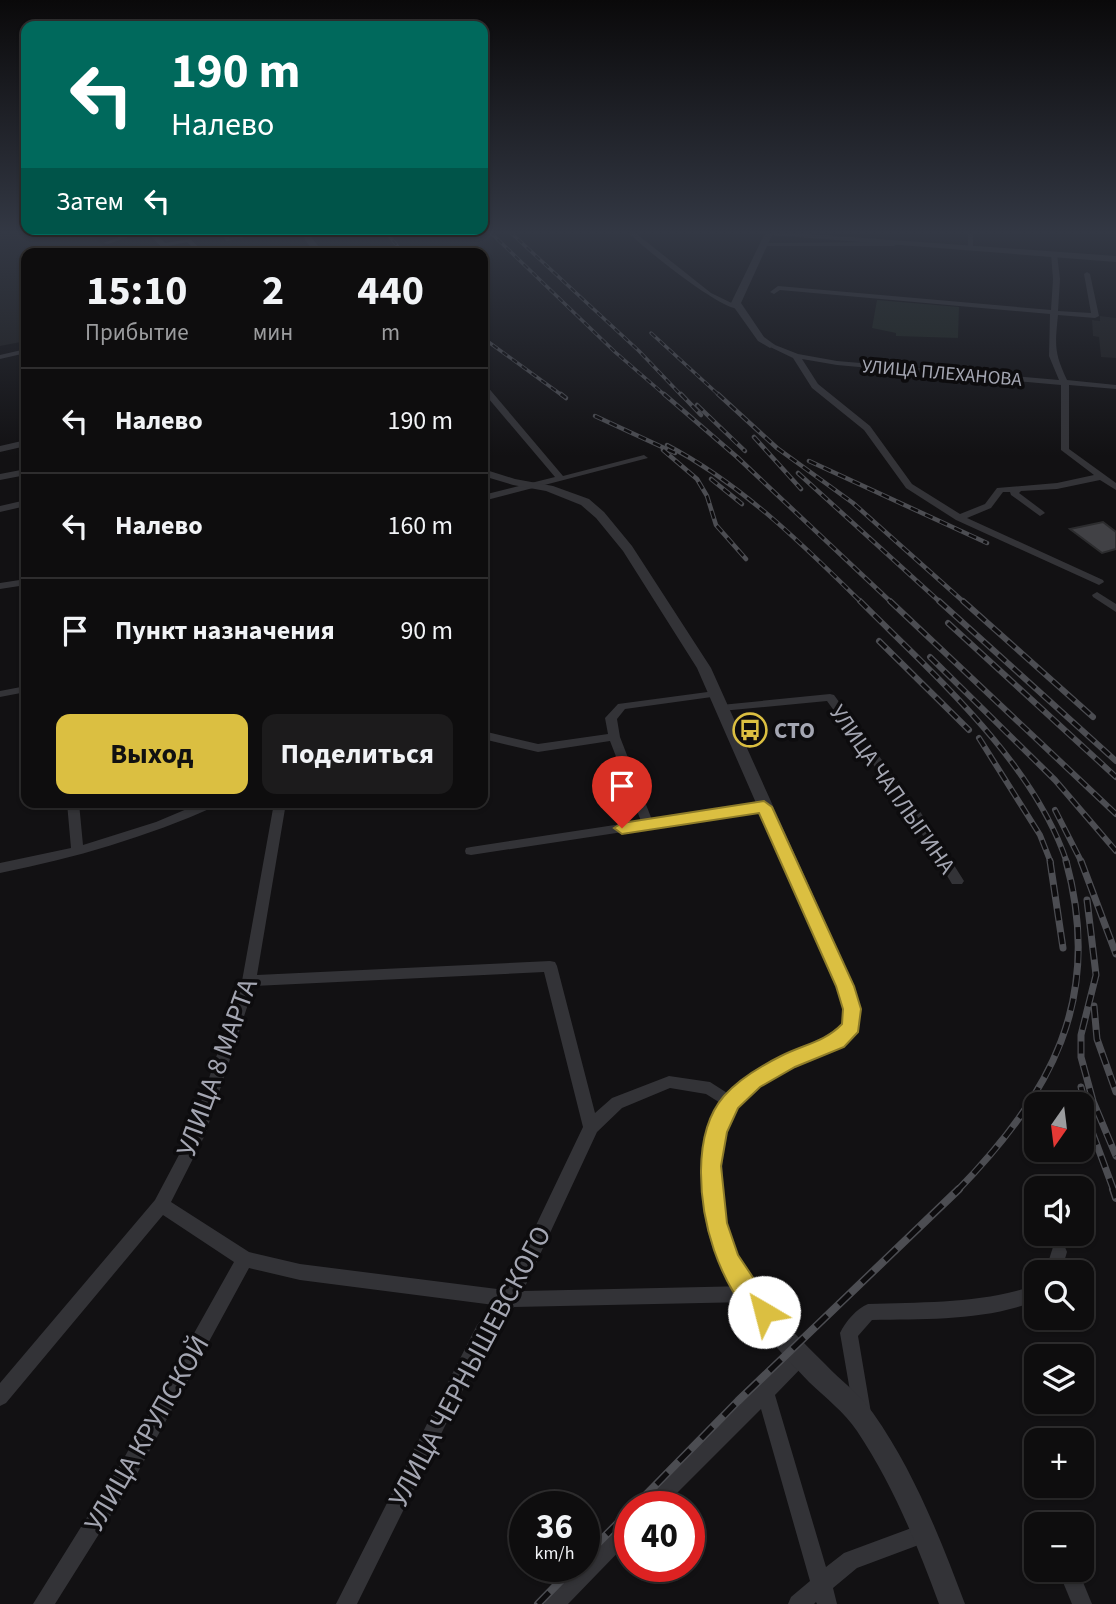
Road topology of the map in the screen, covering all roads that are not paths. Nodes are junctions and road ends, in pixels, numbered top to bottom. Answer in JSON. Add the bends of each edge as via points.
{"nodes":[{"id":1,"x":733,"y":306,"type":"edge"},
{"id":2,"x":739,"y":306,"type":"edge"},
{"id":3,"x":969,"y":306,"type":"edge"},
{"id":4,"x":1057,"y":306,"type":"edge"},
{"id":5,"x":1093,"y":306,"type":"edge"},
{"id":6,"x":740,"y":309,"type":"junction"},
{"id":7,"x":1056,"y":313,"type":"junction"},
{"id":8,"x":770,"y":345,"type":"joint"},
{"id":9,"x":21,"y":352,"type":"edge"},
{"id":10,"x":796,"y":356,"type":"junction"},
{"id":11,"x":0,"y":357,"type":"edge"},
{"id":12,"x":1065,"y":383,"type":"junction"},
{"id":13,"x":1116,"y":387,"type":"edge"},
{"id":14,"x":488,"y":393,"type":"edge"},
{"id":15,"x":21,"y":444,"type":"edge"},
{"id":16,"x":0,"y":449,"type":"edge"},
{"id":17,"x":644,"y":458,"type":"dead end"},
{"id":18,"x":21,"y":473,"type":"edge"},
{"id":19,"x":488,"y":473,"type":"edge"},
{"id":20,"x":0,"y":477,"type":"edge"},
{"id":21,"x":1100,"y":477,"type":"junction"},
{"id":22,"x":560,"y":478,"type":"junction"},
{"id":23,"x":531,"y":485,"type":"junction"},
{"id":24,"x":1116,"y":487,"type":"edge"},
{"id":25,"x":1018,"y":488,"type":"junction"},
{"id":26,"x":488,"y":497,"type":"edge"},
{"id":27,"x":21,"y":504,"type":"edge"},
{"id":28,"x":0,"y":509,"type":"edge"},
{"id":29,"x":1040,"y":513,"type":"dead end"},
{"id":30,"x":959,"y":517,"type":"junction"},
{"id":31,"x":1099,"y":582,"type":"dead end"},
{"id":32,"x":21,"y":583,"type":"edge"},
{"id":33,"x":0,"y":586,"type":"edge"},
{"id":34,"x":1097,"y":595,"type":"dead end"},
{"id":35,"x":1116,"y":609,"type":"edge"},
{"id":36,"x":21,"y":690,"type":"edge"},
{"id":37,"x":0,"y":694,"type":"edge"},
{"id":38,"x":718,"y":701,"type":"junction"},
{"id":39,"x":488,"y":736,"type":"edge"},
{"id":40,"x":614,"y":737,"type":"junction"},
{"id":41,"x":764,"y":807,"type":"junction"},
{"id":42,"x":73,"y":808,"type":"edge"},
{"id":43,"x":202,"y":808,"type":"edge"},
{"id":44,"x":279,"y":808,"type":"edge"},
{"id":45,"x":648,"y":824,"type":"junction"},
{"id":46,"x":76,"y":849,"type":"junction"},
{"id":47,"x":471,"y":850,"type":"dead end"},
{"id":48,"x":0,"y":868,"type":"edge"},
{"id":49,"x":957,"y":881,"type":"dead end"},
{"id":50,"x":249,"y":981,"type":"junction"},
{"id":51,"x":730,"y":1103,"type":"junction"},
{"id":52,"x":591,"y":1127,"type":"junction"},
{"id":53,"x":161,"y":1205,"type":"junction"},
{"id":54,"x":1059,"y":1252,"type":"dead end"},
{"id":55,"x":244,"y":1259,"type":"junction"},
{"id":56,"x":1057,"y":1260,"type":"edge"},
{"id":57,"x":749,"y":1294,"type":"junction"},
{"id":58,"x":1024,"y":1298,"type":"edge"},
{"id":59,"x":510,"y":1299,"type":"junction"},
{"id":60,"x":801,"y":1356,"type":"junction"},
{"id":61,"x":764,"y":1389,"type":"junction"},
{"id":62,"x":0,"y":1397,"type":"edge"},
{"id":63,"x":864,"y":1420,"type":"junction"},
{"id":64,"x":665,"y":1491,"type":"edge"},
{"id":65,"x":925,"y":1533,"type":"junction"},
{"id":66,"x":614,"y":1543,"type":"edge"},
{"id":67,"x":1073,"y":1582,"type":"edge"},
{"id":68,"x":825,"y":1594,"type":"edge"},
{"id":69,"x":43,"y":1604,"type":"edge"},
{"id":70,"x":346,"y":1604,"type":"edge"},
{"id":71,"x":554,"y":1604,"type":"edge"},
{"id":72,"x":798,"y":1604,"type":"edge"},
{"id":73,"x":952,"y":1604,"type":"edge"},
{"id":74,"x":1082,"y":1604,"type":"edge"}],
"edges":[{"from":1,"to":6,"type":"street"},
{"from":2,"to":6,"type":"street"},
{"from":3,"to":7,"type":"street"},
{"from":4,"to":7,"type":"street"},
{"from":5,"to":7,"type":"street","via":[[1095,316]]},
{"from":6,"to":8,"type":"street"},
{"from":7,"to":12,"type":"street","via":[[1052,353]]},
{"from":8,"to":10,"type":"street","name":"УЛИЦА ПЛЕХАНОВА"},
{"from":9,"to":11,"type":"street"},
{"from":10,"to":12,"type":"street","name":"УЛИЦА ПЛЕХАНОВА"},
{"from":10,"to":30,"type":"street","via":[[815,386],[867,428],[909,486]]},
{"from":12,"to":13,"type":"street","name":"УЛИЦА ПЛЕХАНОВА"},
{"from":12,"to":21,"type":"street","via":[[1065,450]]},
{"from":14,"to":22,"type":"street"},
{"from":15,"to":16,"type":"street"},
{"from":17,"to":22,"type":"street"},
{"from":18,"to":20,"type":"street"},
{"from":19,"to":23,"type":"street"},
{"from":21,"to":24,"type":"street"},
{"from":21,"to":25,"type":"street"},
{"from":22,"to":23,"type":"street"},
{"from":23,"to":26,"type":"street"},
{"from":23,"to":38,"type":"street","via":[[570,495],[600,515],[681,628]]},
{"from":25,"to":29,"type":"street","via":[[1014,493]]},
{"from":25,"to":30,"type":"street","via":[[1000,490],[988,506]]},
{"from":27,"to":28,"type":"street"},
{"from":30,"to":31,"type":"street"},
{"from":32,"to":33,"type":"street"},
{"from":34,"to":35,"type":"street"},
{"from":36,"to":37,"type":"street"},
{"from":38,"to":40,"type":"street","via":[[622,706],[611,718]]},
{"from":38,"to":41,"type":"street"},
{"from":38,"to":49,"type":"street","name":"УЛИЦА ЧАПЛЫГИНА","via":[[830,697],[917,816]]},
{"from":39,"to":40,"type":"street","via":[[538,748]]},
{"from":40,"to":45,"type":"street"},
{"from":41,"to":45,"type":"street"},
{"from":41,"to":51,"type":"street","via":[[845,986],[852,1009],[851,1027],[837,1041],[788,1061],[753,1082]]},
{"from":42,"to":46,"type":"street"},
{"from":43,"to":46,"type":"street","via":[[162,827]]},
{"from":44,"to":50,"type":"street","name":"УЛИЦА 8 МАРТА"},
{"from":45,"to":47,"type":"street"},
{"from":46,"to":48,"type":"street"},
{"from":50,"to":52,"type":"street","via":[[550,966]]},
{"from":50,"to":53,"type":"street","name":"УЛИЦА 8 МАРТА","via":[[197,1135]]},
{"from":51,"to":52,"type":"street","name":"УЛИЦА ЧЕРНЫШЕВСКОГО","via":[[710,1088],[669,1082],[617,1103]]},
{"from":51,"to":57,"type":"street","via":[[717,1132],[711,1166],[716,1223],[729,1260]]},
{"from":52,"to":59,"type":"street","name":"УЛИЦА ЧЕРНЫШЕВСКОГО"},
{"from":53,"to":55,"type":"street"},
{"from":53,"to":62,"type":"street","name":"УЛИЦА 8 МАРТА"},
{"from":54,"to":56,"type":"street"},
{"from":55,"to":59,"type":"street","via":[[300,1272]]},
{"from":55,"to":69,"type":"street","name":"УЛИЦА КРУПСКОЙ","via":[[131,1465]]},
{"from":57,"to":59,"type":"street"},
{"from":57,"to":60,"type":"street"},
{"from":58,"to":63,"type":"street","via":[[957,1308],[868,1312],[849,1333]]},
{"from":59,"to":70,"type":"street","name":"УЛИЦА ЧЕРНЫШЕВСКОГО","via":[[483,1331]]},
{"from":60,"to":61,"type":"street"},
{"from":60,"to":63,"type":"street"},
{"from":61,"to":64,"type":"street"},
{"from":61,"to":68,"type":"street"},
{"from":63,"to":65,"type":"street","via":[[898,1474]]},
{"from":65,"to":68,"type":"street","via":[[852,1560]]},
{"from":65,"to":73,"type":"street"},
{"from":66,"to":71,"type":"street"},
{"from":67,"to":74,"type":"street"},
{"from":68,"to":72,"type":"street"}]}
